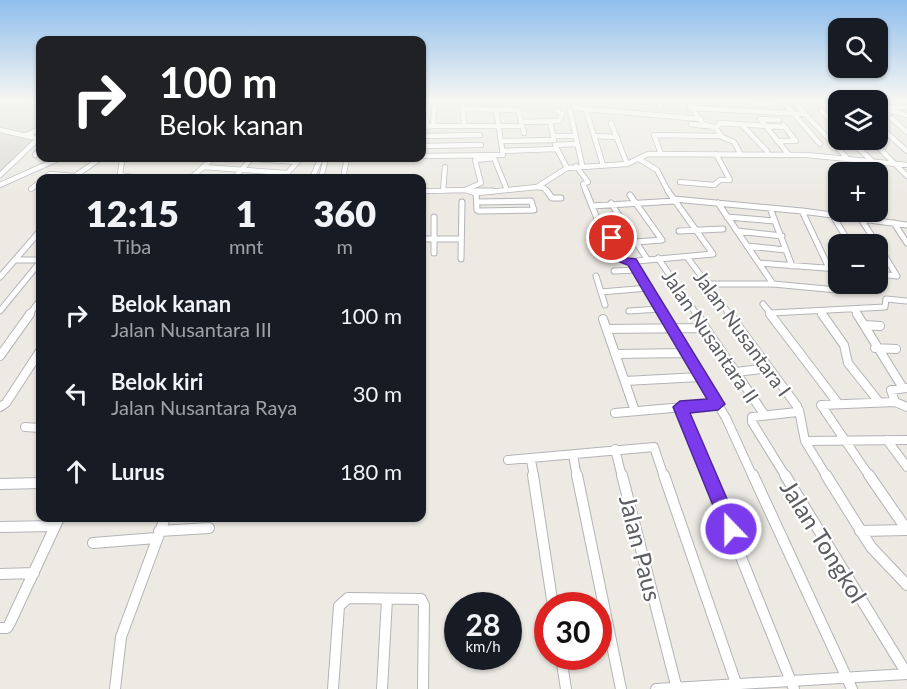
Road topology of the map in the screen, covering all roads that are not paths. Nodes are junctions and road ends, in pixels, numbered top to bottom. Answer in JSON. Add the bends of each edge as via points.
{"nodes":[{"id":1,"x":6,"y":131,"type":"edge"},
{"id":2,"x":35,"y":131,"type":"edge"},
{"id":3,"x":480,"y":131,"type":"edge"},
{"id":4,"x":499,"y":131,"type":"edge"},
{"id":5,"x":552,"y":131,"type":"edge"},
{"id":6,"x":573,"y":131,"type":"edge"},
{"id":7,"x":593,"y":131,"type":"edge"},
{"id":8,"x":614,"y":131,"type":"edge"},
{"id":9,"x":718,"y":131,"type":"edge"},
{"id":10,"x":748,"y":131,"type":"edge"},
{"id":11,"x":770,"y":131,"type":"edge"},
{"id":12,"x":787,"y":131,"type":"edge"},
{"id":13,"x":808,"y":131,"type":"edge"},
{"id":14,"x":821,"y":131,"type":"edge"},
{"id":15,"x":888,"y":134,"type":"edge"},
{"id":16,"x":27,"y":135,"type":"junction"},
{"id":17,"x":480,"y":135,"type":"junction"},
{"id":18,"x":426,"y":136,"type":"edge"},
{"id":19,"x":574,"y":136,"type":"junction"},
{"id":20,"x":595,"y":136,"type":"junction"},
{"id":21,"x":721,"y":136,"type":"junction"},
{"id":22,"x":36,"y":137,"type":"edge"},
{"id":23,"x":617,"y":137,"type":"junction"},
{"id":24,"x":813,"y":137,"type":"junction"},
{"id":25,"x":827,"y":138,"type":"junction"},
{"id":26,"x":502,"y":141,"type":"junction"},
{"id":27,"x":777,"y":141,"type":"junction"},
{"id":28,"x":36,"y":142,"type":"edge"},
{"id":29,"x":555,"y":143,"type":"junction"},
{"id":30,"x":576,"y":144,"type":"junction"},
{"id":31,"x":820,"y":144,"type":"dead end"},
{"id":32,"x":481,"y":145,"type":"junction"},
{"id":33,"x":426,"y":146,"type":"edge"},
{"id":34,"x":860,"y":150,"type":"edge"},
{"id":35,"x":882,"y":150,"type":"edge"},
{"id":36,"x":503,"y":151,"type":"junction"},
{"id":37,"x":767,"y":151,"type":"dead end"},
{"id":38,"x":907,"y":152,"type":"edge"},
{"id":39,"x":661,"y":154,"type":"junction"},
{"id":40,"x":716,"y":154,"type":"junction"},
{"id":41,"x":482,"y":155,"type":"junction"},
{"id":42,"x":741,"y":155,"type":"junction"},
{"id":43,"x":789,"y":155,"type":"junction"},
{"id":44,"x":426,"y":156,"type":"edge"},
{"id":45,"x":639,"y":159,"type":"junction"},
{"id":46,"x":847,"y":159,"type":"junction"},
{"id":47,"x":872,"y":161,"type":"junction"},
{"id":48,"x":51,"y":162,"type":"edge"},
{"id":49,"x":94,"y":162,"type":"edge"},
{"id":50,"x":209,"y":162,"type":"edge"},
{"id":51,"x":248,"y":162,"type":"edge"},
{"id":52,"x":297,"y":162,"type":"edge"},
{"id":53,"x":627,"y":164,"type":"junction"},
{"id":54,"x":897,"y":164,"type":"junction"},
{"id":55,"x":603,"y":165,"type":"junction"},
{"id":56,"x":907,"y":165,"type":"edge"},
{"id":57,"x":579,"y":166,"type":"junction"},
{"id":58,"x":203,"y":167,"type":"junction"},
{"id":59,"x":445,"y":167,"type":"dead end"},
{"id":60,"x":567,"y":168,"type":"junction"},
{"id":61,"x":241,"y":170,"type":"junction"},
{"id":62,"x":287,"y":173,"type":"joint"},
{"id":63,"x":78,"y":174,"type":"edge"},
{"id":64,"x":195,"y":174,"type":"edge"},
{"id":65,"x":238,"y":174,"type":"edge"},
{"id":66,"x":0,"y":176,"type":"edge"},
{"id":67,"x":907,"y":176,"type":"edge"},
{"id":68,"x":680,"y":182,"type":"dead end"},
{"id":69,"x":0,"y":185,"type":"edge"},
{"id":70,"x":36,"y":185,"type":"edge"},
{"id":71,"x":537,"y":187,"type":"junction"},
{"id":72,"x":31,"y":189,"type":"dead end"},
{"id":73,"x":443,"y":190,"type":"junction"},
{"id":74,"x":465,"y":190,"type":"junction"},
{"id":75,"x":507,"y":190,"type":"junction"},
{"id":76,"x":426,"y":191,"type":"edge"},
{"id":77,"x":476,"y":193,"type":"junction"},
{"id":78,"x":630,"y":195,"type":"dead end"},
{"id":79,"x":561,"y":198,"type":"dead end"},
{"id":80,"x":674,"y":200,"type":"junction"},
{"id":81,"x":462,"y":202,"type":"dead end"},
{"id":82,"x":477,"y":202,"type":"junction"},
{"id":83,"x":611,"y":203,"type":"junction"},
{"id":84,"x":634,"y":203,"type":"junction"},
{"id":85,"x":718,"y":203,"type":"junction"},
{"id":86,"x":592,"y":206,"type":"junction"},
{"id":87,"x":770,"y":208,"type":"junction"},
{"id":88,"x":802,"y":211,"type":"junction"},
{"id":89,"x":828,"y":215,"type":"edge"},
{"id":90,"x":434,"y":217,"type":"dead end"},
{"id":91,"x":727,"y":217,"type":"junction"},
{"id":92,"x":598,"y":221,"type":"dead end"},
{"id":93,"x":775,"y":221,"type":"junction"},
{"id":94,"x":886,"y":222,"type":"edge"},
{"id":95,"x":894,"y":223,"type":"junction"},
{"id":96,"x":907,"y":225,"type":"edge"},
{"id":97,"x":723,"y":229,"type":"dead end"},
{"id":98,"x":697,"y":230,"type":"junction"},
{"id":99,"x":678,"y":231,"type":"dead end"},
{"id":100,"x":737,"y":231,"type":"junction"},
{"id":101,"x":36,"y":236,"type":"edge"},
{"id":102,"x":782,"y":236,"type":"junction"},
{"id":103,"x":612,"y":238,"type":"dead end"},
{"id":104,"x":426,"y":239,"type":"edge"},
{"id":105,"x":434,"y":239,"type":"junction"},
{"id":106,"x":460,"y":239,"type":"junction"},
{"id":107,"x":636,"y":242,"type":"junction"},
{"id":108,"x":907,"y":243,"type":"edge"},
{"id":109,"x":747,"y":246,"type":"junction"},
{"id":110,"x":786,"y":250,"type":"junction"},
{"id":111,"x":434,"y":253,"type":"dead end"},
{"id":112,"x":687,"y":257,"type":"junction"},
{"id":113,"x":658,"y":258,"type":"junction"},
{"id":114,"x":461,"y":259,"type":"dead end"},
{"id":115,"x":647,"y":259,"type":"junction"},
{"id":116,"x":15,"y":260,"type":"junction"},
{"id":117,"x":36,"y":261,"type":"edge"},
{"id":118,"x":632,"y":261,"type":"junction"},
{"id":119,"x":888,"y":262,"type":"edge"},
{"id":120,"x":759,"y":263,"type":"junction"},
{"id":121,"x":36,"y":266,"type":"edge"},
{"id":122,"x":792,"y":266,"type":"junction"},
{"id":123,"x":828,"y":266,"type":"edge"},
{"id":124,"x":828,"y":268,"type":"edge"},
{"id":125,"x":637,"y":270,"type":"junction"},
{"id":126,"x":614,"y":271,"type":"dead end"},
{"id":127,"x":888,"y":275,"type":"edge"},
{"id":128,"x":596,"y":276,"type":"dead end"},
{"id":129,"x":0,"y":277,"type":"edge"},
{"id":130,"x":707,"y":284,"type":"junction"},
{"id":131,"x":773,"y":284,"type":"junction"},
{"id":132,"x":648,"y":288,"type":"junction"},
{"id":133,"x":828,"y":289,"type":"edge"},
{"id":134,"x":601,"y":292,"type":"junction"},
{"id":135,"x":907,"y":301,"type":"edge"},
{"id":136,"x":763,"y":304,"type":"dead end"},
{"id":137,"x":605,"y":305,"type":"dead end"},
{"id":138,"x":36,"y":306,"type":"edge"},
{"id":139,"x":660,"y":309,"type":"junction"},
{"id":140,"x":854,"y":310,"type":"junction"},
{"id":141,"x":0,"y":311,"type":"edge"},
{"id":142,"x":629,"y":311,"type":"dead end"},
{"id":143,"x":820,"y":311,"type":"junction"},
{"id":144,"x":771,"y":313,"type":"junction"},
{"id":145,"x":603,"y":319,"type":"dead end"},
{"id":146,"x":866,"y":325,"type":"junction"},
{"id":147,"x":880,"y":326,"type":"dead end"},
{"id":148,"x":705,"y":328,"type":"junction"},
{"id":149,"x":607,"y":329,"type":"junction"},
{"id":150,"x":672,"y":330,"type":"junction"},
{"id":151,"x":875,"y":348,"type":"junction"},
{"id":152,"x":896,"y":349,"type":"dead end"},
{"id":153,"x":685,"y":353,"type":"junction"},
{"id":154,"x":615,"y":354,"type":"junction"},
{"id":155,"x":0,"y":356,"type":"edge"},
{"id":156,"x":36,"y":357,"type":"edge"},
{"id":157,"x":769,"y":368,"type":"junction"},
{"id":158,"x":736,"y":372,"type":"junction"},
{"id":159,"x":700,"y":377,"type":"junction"},
{"id":160,"x":625,"y":381,"type":"junction"},
{"id":161,"x":905,"y":388,"type":"edge"},
{"id":162,"x":837,"y":402,"type":"junction"},
{"id":163,"x":879,"y":402,"type":"junction"},
{"id":164,"x":895,"y":402,"type":"junction"},
{"id":165,"x":718,"y":404,"type":"junction"},
{"id":166,"x":0,"y":407,"type":"edge"},
{"id":167,"x":680,"y":407,"type":"junction"},
{"id":168,"x":907,"y":407,"type":"edge"},
{"id":169,"x":799,"y":410,"type":"junction"},
{"id":170,"x":635,"y":411,"type":"junction"},
{"id":171,"x":615,"y":413,"type":"dead end"},
{"id":172,"x":764,"y":414,"type":"junction"},
{"id":173,"x":25,"y":427,"type":"dead end"},
{"id":174,"x":36,"y":428,"type":"edge"},
{"id":175,"x":847,"y":440,"type":"junction"},
{"id":176,"x":887,"y":440,"type":"junction"},
{"id":177,"x":907,"y":440,"type":"edge"},
{"id":178,"x":805,"y":441,"type":"junction"},
{"id":179,"x":615,"y":449,"type":"junction"},
{"id":180,"x":573,"y":455,"type":"junction"},
{"id":181,"x":508,"y":460,"type":"dead end"},
{"id":182,"x":531,"y":460,"type":"junction"},
{"id":183,"x":907,"y":467,"type":"edge"},
{"id":184,"x":36,"y":483,"type":"edge"},
{"id":185,"x":0,"y":484,"type":"edge"},
{"id":186,"x":57,"y":522,"type":"edge"},
{"id":187,"x":163,"y":522,"type":"edge"},
{"id":188,"x":0,"y":527,"type":"edge"},
{"id":189,"x":209,"y":528,"type":"dead end"},
{"id":190,"x":907,"y":530,"type":"edge"},
{"id":191,"x":860,"y":531,"type":"junction"},
{"id":192,"x":158,"y":535,"type":"junction"},
{"id":193,"x":93,"y":543,"type":"dead end"},
{"id":194,"x":34,"y":573,"type":"junction"},
{"id":195,"x":0,"y":574,"type":"edge"},
{"id":196,"x":907,"y":585,"type":"edge"},
{"id":197,"x":551,"y":592,"type":"edge"},
{"id":198,"x":387,"y":599,"type":"junction"},
{"id":199,"x":4,"y":628,"type":"edge"},
{"id":200,"x":563,"y":670,"type":"edge"},
{"id":201,"x":907,"y":674,"type":"edge"},
{"id":202,"x":792,"y":684,"type":"edge"},
{"id":203,"x":849,"y":684,"type":"edge"},
{"id":204,"x":737,"y":687,"type":"edge"},
{"id":205,"x":677,"y":688,"type":"edge"},
{"id":206,"x":115,"y":689,"type":"edge"},
{"id":207,"x":333,"y":689,"type":"edge"},
{"id":208,"x":382,"y":689,"type":"edge"},
{"id":209,"x":423,"y":689,"type":"edge"},
{"id":210,"x":566,"y":689,"type":"edge"},
{"id":211,"x":621,"y":689,"type":"edge"},
{"id":212,"x":656,"y":689,"type":"edge"}],
"edges":[{"from":1,"to":16,"type":"street"},
{"from":2,"to":16,"type":"street"},
{"from":3,"to":17,"type":"street"},
{"from":4,"to":26,"type":"street"},
{"from":5,"to":29,"type":"street"},
{"from":6,"to":19,"type":"street"},
{"from":7,"to":20,"type":"street"},
{"from":8,"to":23,"type":"street"},
{"from":9,"to":21,"type":"street"},
{"from":10,"to":37,"type":"street"},
{"from":11,"to":27,"type":"street"},
{"from":12,"to":27,"type":"street","via":[[796,142]]},
{"from":13,"to":24,"type":"street"},
{"from":14,"to":25,"type":"street"},
{"from":15,"to":38,"type":"street"},
{"from":16,"to":22,"type":"street"},
{"from":17,"to":18,"type":"street"},
{"from":17,"to":32,"type":"street"},
{"from":19,"to":29,"type":"street"},
{"from":19,"to":30,"type":"street"},
{"from":20,"to":23,"type":"street"},
{"from":20,"to":55,"type":"street"},
{"from":21,"to":39,"type":"street","via":[[654,135]]},
{"from":21,"to":42,"type":"street","via":[[734,142]]},
{"from":23,"to":53,"type":"street"},
{"from":24,"to":25,"type":"street"},
{"from":24,"to":31,"type":"street"},
{"from":25,"to":46,"type":"street"},
{"from":26,"to":29,"type":"street"},
{"from":26,"to":36,"type":"street"},
{"from":27,"to":43,"type":"street"},
{"from":28,"to":66,"type":"street"},
{"from":29,"to":30,"type":"street"},
{"from":29,"to":36,"type":"street"},
{"from":29,"to":60,"type":"street"},
{"from":30,"to":57,"type":"street"},
{"from":32,"to":33,"type":"street"},
{"from":32,"to":41,"type":"street"},
{"from":34,"to":47,"type":"street"},
{"from":35,"to":54,"type":"street"},
{"from":36,"to":41,"type":"street","via":[[504,155]]},
{"from":39,"to":40,"type":"street"},
{"from":39,"to":45,"type":"street"},
{"from":40,"to":42,"type":"street"},
{"from":40,"to":68,"type":"street","via":[[730,180],[720,180],[716,185]]},
{"from":41,"to":44,"type":"street"},
{"from":42,"to":43,"type":"street"},
{"from":43,"to":46,"type":"street"},
{"from":45,"to":53,"type":"street"},
{"from":45,"to":80,"type":"street","via":[[653,166]]},
{"from":46,"to":47,"type":"street"},
{"from":47,"to":54,"type":"street"},
{"from":48,"to":69,"type":"street"},
{"from":49,"to":63,"type":"street"},
{"from":50,"to":58,"type":"street"},
{"from":51,"to":61,"type":"street"},
{"from":52,"to":62,"type":"street"},
{"from":53,"to":55,"type":"street"},
{"from":54,"to":56,"type":"street"},
{"from":54,"to":67,"type":"street"},
{"from":55,"to":57,"type":"street"},
{"from":57,"to":60,"type":"street"},
{"from":57,"to":86,"type":"street","via":[[588,182],[583,184]]},
{"from":58,"to":61,"type":"street"},
{"from":58,"to":64,"type":"street"},
{"from":59,"to":73,"type":"street"},
{"from":60,"to":71,"type":"street"},
{"from":61,"to":62,"type":"street"},
{"from":61,"to":65,"type":"street"},
{"from":70,"to":72,"type":"street"},
{"from":71,"to":75,"type":"street"},
{"from":71,"to":79,"type":"street","via":[[544,188],[552,198]]},
{"from":73,"to":74,"type":"street"},
{"from":73,"to":76,"type":"street"},
{"from":74,"to":75,"type":"street","via":[[481,183],[475,160],[496,158]]},
{"from":74,"to":77,"type":"street"},
{"from":75,"to":77,"type":"street"},
{"from":77,"to":82,"type":"street"},
{"from":78,"to":84,"type":"street"},
{"from":80,"to":84,"type":"street"},
{"from":80,"to":85,"type":"street"},
{"from":80,"to":98,"type":"street"},
{"from":81,"to":106,"type":"street"},
{"from":82,"to":82,"type":"street","via":[[531,201],[534,210],[479,212]]},
{"from":83,"to":84,"type":"street"},
{"from":83,"to":86,"type":"street"},
{"from":83,"to":107,"type":"street","name":"Jalan Nusantara II"},
{"from":84,"to":107,"type":"street","via":[[662,240]]},
{"from":85,"to":87,"type":"street"},
{"from":85,"to":91,"type":"street"},
{"from":86,"to":92,"type":"street"},
{"from":87,"to":88,"type":"street"},
{"from":87,"to":93,"type":"street"},
{"from":88,"to":89,"type":"street"},
{"from":88,"to":123,"type":"street"},
{"from":90,"to":105,"type":"street"},
{"from":91,"to":93,"type":"street"},
{"from":91,"to":100,"type":"street"},
{"from":93,"to":102,"type":"street"},
{"from":94,"to":95,"type":"street"},
{"from":95,"to":96,"type":"street"},
{"from":95,"to":108,"type":"street"},
{"from":97,"to":98,"type":"street"},
{"from":98,"to":99,"type":"street"},
{"from":98,"to":112,"type":"street","via":[[713,254]]},
{"from":100,"to":102,"type":"street"},
{"from":100,"to":109,"type":"street"},
{"from":101,"to":116,"type":"street"},
{"from":102,"to":110,"type":"street"},
{"from":103,"to":118,"type":"street","via":[[623,261]]},
{"from":104,"to":105,"type":"street"},
{"from":105,"to":106,"type":"street"},
{"from":105,"to":111,"type":"street"},
{"from":106,"to":114,"type":"street"},
{"from":107,"to":115,"type":"street","name":"Jalan Nusantara II"},
{"from":109,"to":110,"type":"street"},
{"from":109,"to":120,"type":"street"},
{"from":110,"to":122,"type":"street"},
{"from":112,"to":113,"type":"street"},
{"from":112,"to":130,"type":"street","name":"Jalan Nusantara I"},
{"from":113,"to":115,"type":"street"},
{"from":113,"to":148,"type":"street","name":"Jalan Nusantara II"},
{"from":115,"to":118,"type":"street"},
{"from":116,"to":117,"type":"street"},
{"from":116,"to":129,"type":"street"},
{"from":118,"to":125,"type":"street"},
{"from":119,"to":127,"type":"street","via":[[897,276]]},
{"from":120,"to":122,"type":"street"},
{"from":120,"to":131,"type":"street"},
{"from":121,"to":141,"type":"street"},
{"from":122,"to":124,"type":"street"},
{"from":125,"to":126,"type":"street"},
{"from":125,"to":132,"type":"street"},
{"from":128,"to":134,"type":"street"},
{"from":130,"to":131,"type":"street"},
{"from":130,"to":157,"type":"street","name":"Jalan Nusantara I"},
{"from":131,"to":133,"type":"street"},
{"from":132,"to":134,"type":"street"},
{"from":132,"to":139,"type":"street"},
{"from":134,"to":137,"type":"street"},
{"from":135,"to":140,"type":"street","via":[[887,298],[885,307]]},
{"from":136,"to":144,"type":"street"},
{"from":138,"to":155,"type":"street"},
{"from":139,"to":142,"type":"street"},
{"from":139,"to":150,"type":"street"},
{"from":140,"to":143,"type":"street"},
{"from":140,"to":146,"type":"street"},
{"from":143,"to":144,"type":"street"},
{"from":143,"to":163,"type":"street","via":[[844,345],[848,363]]},
{"from":144,"to":162,"type":"street"},
{"from":145,"to":149,"type":"street"},
{"from":146,"to":147,"type":"street"},
{"from":146,"to":151,"type":"street","via":[[864,329]]},
{"from":148,"to":150,"type":"street"},
{"from":148,"to":158,"type":"street","name":"Jalan Nusantara II"},
{"from":149,"to":150,"type":"street"},
{"from":149,"to":154,"type":"street"},
{"from":150,"to":153,"type":"street"},
{"from":151,"to":152,"type":"street"},
{"from":151,"to":161,"type":"street"},
{"from":153,"to":154,"type":"street"},
{"from":153,"to":159,"type":"street"},
{"from":154,"to":160,"type":"street"},
{"from":156,"to":166,"type":"street"},
{"from":157,"to":158,"type":"street"},
{"from":157,"to":169,"type":"street","name":"Jalan Nusantara I"},
{"from":158,"to":172,"type":"street","name":"Jalan Nusantara II"},
{"from":159,"to":160,"type":"street"},
{"from":159,"to":165,"type":"street"},
{"from":160,"to":170,"type":"street"},
{"from":161,"to":164,"type":"street","via":[[891,390]]},
{"from":162,"to":163,"type":"street"},
{"from":162,"to":175,"type":"street","via":[[821,405]]},
{"from":163,"to":164,"type":"street"},
{"from":164,"to":168,"type":"street"},
{"from":165,"to":167,"type":"street"},
{"from":165,"to":203,"type":"street","via":[[756,478]]},
{"from":167,"to":170,"type":"street"},
{"from":167,"to":202,"type":"street"},
{"from":169,"to":172,"type":"street","name":"Jalan Nusantara I"},
{"from":169,"to":178,"type":"street"},
{"from":170,"to":171,"type":"street"},
{"from":172,"to":201,"type":"street","name":"Jalan Tongkol","via":[[752,417],[752,422]]},
{"from":173,"to":174,"type":"street"},
{"from":175,"to":176,"type":"street"},
{"from":175,"to":178,"type":"street"},
{"from":175,"to":190,"type":"street"},
{"from":176,"to":177,"type":"street"},
{"from":176,"to":183,"type":"street"},
{"from":178,"to":191,"type":"street"},
{"from":179,"to":180,"type":"street"},
{"from":179,"to":204,"type":"street","via":[[655,448]]},
{"from":179,"to":205,"type":"street","name":"Jalan Paus"},
{"from":180,"to":182,"type":"street"},
{"from":180,"to":211,"type":"street"},
{"from":181,"to":182,"type":"street"},
{"from":182,"to":197,"type":"street"},
{"from":184,"to":185,"type":"street"},
{"from":186,"to":188,"type":"street"},
{"from":186,"to":194,"type":"street"},
{"from":187,"to":192,"type":"street"},
{"from":189,"to":192,"type":"street"},
{"from":190,"to":191,"type":"street"},
{"from":191,"to":196,"type":"street","via":[[877,556]]},
{"from":192,"to":193,"type":"street"},
{"from":192,"to":206,"type":"street","via":[[122,636]]},
{"from":194,"to":195,"type":"street"},
{"from":194,"to":199,"type":"street"},
{"from":198,"to":207,"type":"street","via":[[348,598],[341,602]]},
{"from":198,"to":208,"type":"street"},
{"from":198,"to":209,"type":"street","via":[[419,599],[424,605]]},
{"from":200,"to":210,"type":"street"},
{"from":201,"to":203,"type":"street"},
{"from":202,"to":203,"type":"street"},
{"from":202,"to":204,"type":"street"},
{"from":204,"to":205,"type":"street"},
{"from":205,"to":212,"type":"street"}]}
